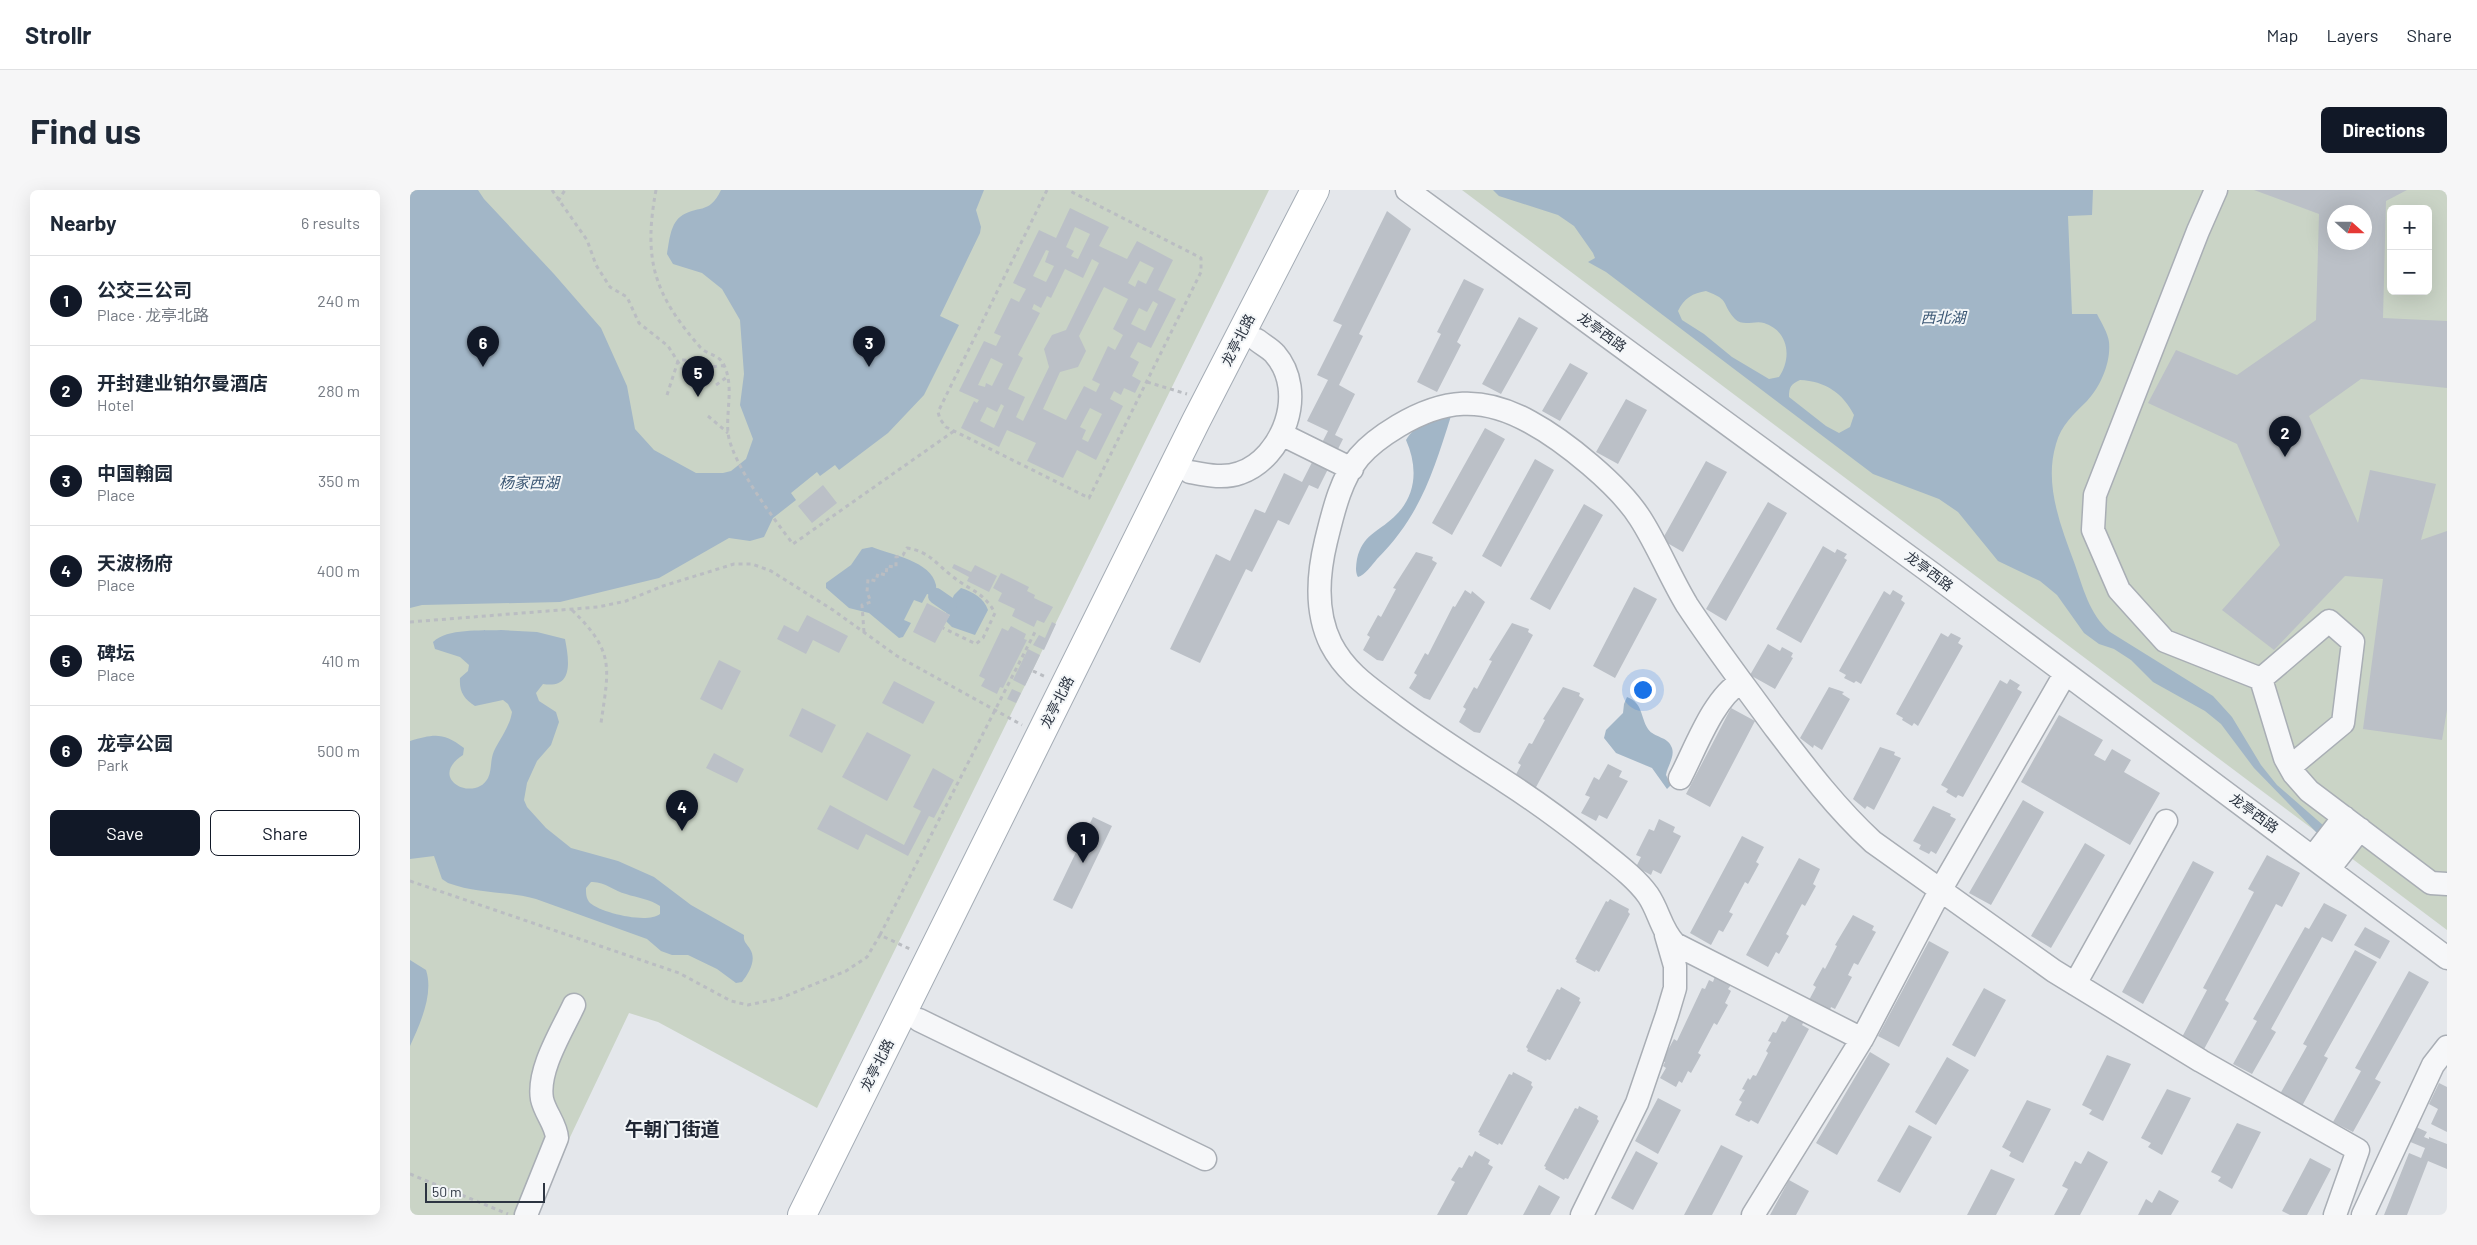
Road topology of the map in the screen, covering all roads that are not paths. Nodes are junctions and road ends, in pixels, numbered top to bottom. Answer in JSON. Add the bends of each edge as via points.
{"nodes":[{"id":1,"x":1315,"y":190,"type":"edge"},
{"id":2,"x":1334,"y":190,"type":"edge"},
{"id":3,"x":1408,"y":190,"type":"edge"},
{"id":4,"x":2216,"y":190,"type":"edge"},
{"id":5,"x":1257,"y":340,"type":"junction"},
{"id":6,"x":1281,"y":434,"type":"junction"},
{"id":7,"x":1352,"y":469,"type":"junction"},
{"id":8,"x":1190,"y":472,"type":"junction"},
{"id":9,"x":2065,"y":674,"type":"junction"},
{"id":10,"x":2261,"y":679,"type":"junction"},
{"id":11,"x":1741,"y":682,"type":"junction"},
{"id":12,"x":2290,"y":767,"type":"junction"},
{"id":13,"x":1680,"y":778,"type":"dead end"},
{"id":14,"x":2166,"y":821,"type":"dead end"},
{"id":15,"x":2352,"y":823,"type":"junction"},
{"id":16,"x":2321,"y":863,"type":"junction"},
{"id":17,"x":2447,"y":884,"type":"edge"},
{"id":18,"x":1941,"y":889,"type":"junction"},
{"id":19,"x":1666,"y":935,"type":"junction"},
{"id":20,"x":2447,"y":958,"type":"edge"},
{"id":21,"x":2075,"y":984,"type":"junction"},
{"id":22,"x":574,"y":1005,"type":"dead end"},
{"id":23,"x":919,"y":1020,"type":"junction"},
{"id":24,"x":1862,"y":1039,"type":"junction"},
{"id":25,"x":2447,"y":1047,"type":"edge"},
{"id":26,"x":1205,"y":1160,"type":"dead end"},
{"id":27,"x":526,"y":1215,"type":"edge"},
{"id":28,"x":802,"y":1215,"type":"edge"},
{"id":29,"x":821,"y":1215,"type":"edge"},
{"id":30,"x":1582,"y":1215,"type":"edge"},
{"id":31,"x":1753,"y":1215,"type":"edge"},
{"id":32,"x":2335,"y":1215,"type":"edge"},
{"id":33,"x":2363,"y":1215,"type":"edge"}],
"edges":[{"from":1,"to":28,"type":"main road","name":"龙亭北路","via":[[1207,400]]},
{"from":2,"to":5,"type":"main road","name":"龙亭北路"},
{"from":3,"to":9,"type":"street","name":"龙亭西路"},
{"from":4,"to":10,"type":"street","via":[[2095,495],[2093,530],[2118,590],[2165,641]]},
{"from":5,"to":6,"type":"street","via":[[1275,354],[1286,373],[1289,408]]},
{"from":5,"to":8,"type":"main road","name":"龙亭北路"},
{"from":6,"to":7,"type":"street"},
{"from":6,"to":8,"type":"street","via":[[1266,458],[1238,474],[1218,477]]},
{"from":7,"to":11,"type":"street","via":[[1376,440],[1418,414],[1441,405],[1480,404],[1529,421],[1562,443],[1624,497],[1640,517],[1685,602]]},
{"from":7,"to":19,"type":"street","via":[[1337,501],[1319,569],[1321,614],[1329,641],[1343,665],[1357,680],[1433,736],[1508,784],[1597,848],[1649,896]]},
{"from":8,"to":23,"type":"main road","name":"龙亭北路"},
{"from":9,"to":16,"type":"street","name":"龙亭西路"},
{"from":9,"to":18,"type":"street"},
{"from":10,"to":12,"type":"street"},
{"from":10,"to":12,"type":"street","via":[[2329,621],[2353,642],[2343,723]]},
{"from":11,"to":13,"type":"street","via":[[1732,687],[1720,702]]},
{"from":11,"to":18,"type":"street","via":[[1847,818],[1873,842]]},
{"from":12,"to":15,"type":"street","via":[[2309,791]]},
{"from":14,"to":21,"type":"street"},
{"from":15,"to":16,"type":"street"},
{"from":15,"to":17,"type":"street","via":[[2431,883]]},
{"from":16,"to":20,"type":"street","name":"龙亭西路"},
{"from":18,"to":21,"type":"street","via":[[2022,950]]},
{"from":18,"to":24,"type":"street"},
{"from":19,"to":24,"type":"street","via":[[1675,944]]},
{"from":19,"to":30,"type":"street","via":[[1675,966],[1675,988],[1670,1006],[1637,1103]]},
{"from":21,"to":32,"type":"street","via":[[2201,1061],[2358,1150]]},
{"from":22,"to":27,"type":"street","via":[[541,1080],[543,1101],[557,1138]]},
{"from":23,"to":26,"type":"street"},
{"from":23,"to":29,"type":"main road","name":"龙亭北路"},
{"from":24,"to":31,"type":"street"},
{"from":25,"to":33,"type":"street","via":[[2433,1065]]}]}
